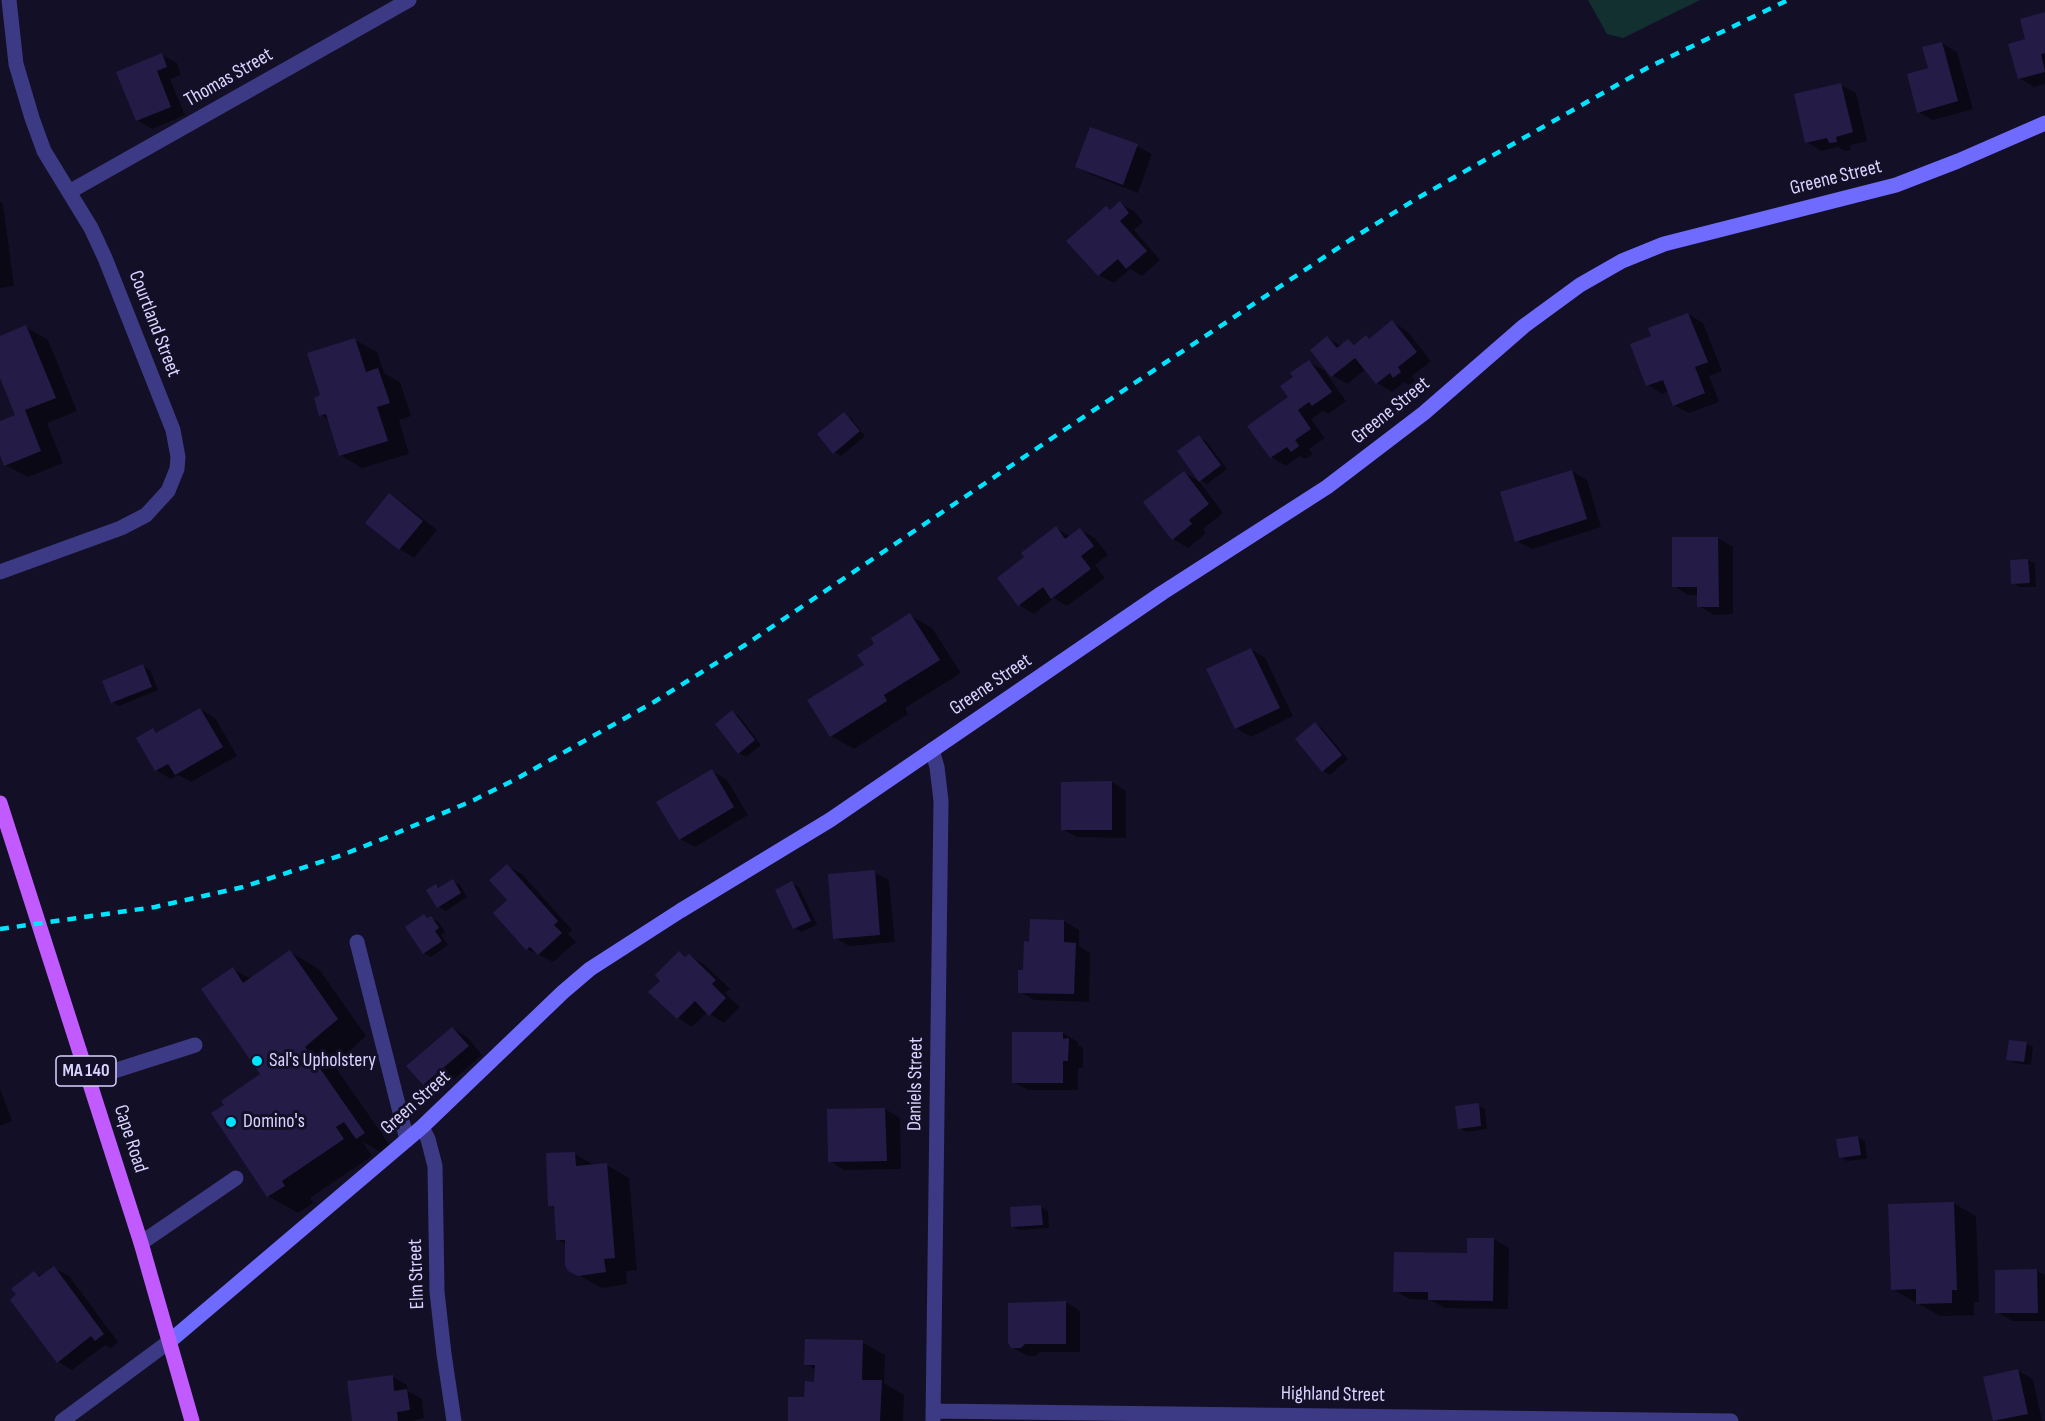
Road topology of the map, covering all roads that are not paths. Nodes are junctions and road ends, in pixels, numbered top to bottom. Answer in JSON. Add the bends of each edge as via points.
{"nodes":[{"id":1,"x":9,"y":0,"type":"edge"},
{"id":2,"x":409,"y":0,"type":"edge"},
{"id":3,"x":2045,"y":123,"type":"edge"},
{"id":4,"x":69,"y":192,"type":"junction"},
{"id":5,"x":0,"y":572,"type":"edge"},
{"id":6,"x":932,"y":750,"type":"junction"},
{"id":7,"x":0,"y":803,"type":"edge"},
{"id":8,"x":808,"y":834,"type":"joint"},
{"id":9,"x":357,"y":942,"type":"dead end"},
{"id":10,"x":195,"y":1045,"type":"dead end"},
{"id":11,"x":89,"y":1079,"type":"junction"},
{"id":12,"x":422,"y":1127,"type":"junction"},
{"id":13,"x":407,"y":1140,"type":"junction"},
{"id":14,"x":236,"y":1178,"type":"dead end"},
{"id":15,"x":141,"y":1243,"type":"junction"},
{"id":16,"x":170,"y":1341,"type":"junction"},
{"id":17,"x":933,"y":1416,"type":"edge"},
{"id":18,"x":62,"y":1421,"type":"edge"},
{"id":19,"x":192,"y":1421,"type":"edge"},
{"id":20,"x":454,"y":1421,"type":"edge"},
{"id":21,"x":1731,"y":1421,"type":"edge"}],
"edges":[{"from":1,"to":4,"type":"street","name":"Courtland Street","via":[[20,83],[44,151]]},
{"from":2,"to":4,"type":"street","name":"Thomas Street"},
{"from":3,"to":6,"type":"street","name":"Greene Street","via":[[1896,185],[1689,236],[1601,272],[1524,326],[1424,413],[1337,480],[1162,593]]},
{"from":4,"to":5,"type":"street","name":"Courtland Street","via":[[105,258],[173,430],[177,469],[168,491],[146,515],[101,536]]},
{"from":6,"to":8,"type":"street","name":"Greene Street"},
{"from":6,"to":17,"type":"street","name":"Daniels Street","via":[[941,801]]},
{"from":7,"to":11,"type":"main road","name":"Cape Road","number":"MA 140"},
{"from":8,"to":12,"type":"street","name":"Green Street","via":[[590,969]]},
{"from":9,"to":13,"type":"street"},
{"from":10,"to":11,"type":"street"},
{"from":11,"to":15,"type":"main road","name":"Cape Road","number":"MA 140"},
{"from":12,"to":13,"type":"street","name":"Green Street"},
{"from":12,"to":20,"type":"street","name":"Elm Street","via":[[435,1166],[437,1292]]},
{"from":13,"to":16,"type":"street","name":"Green Street"},
{"from":14,"to":15,"type":"street"},
{"from":15,"to":16,"type":"main road","name":"Cape Road","number":"MA 140"},
{"from":16,"to":18,"type":"street","name":"Green Street"},
{"from":16,"to":19,"type":"main road","name":"Cape Road","number":"MA 140"},
{"from":17,"to":21,"type":"street","name":"Highland Street"}]}
